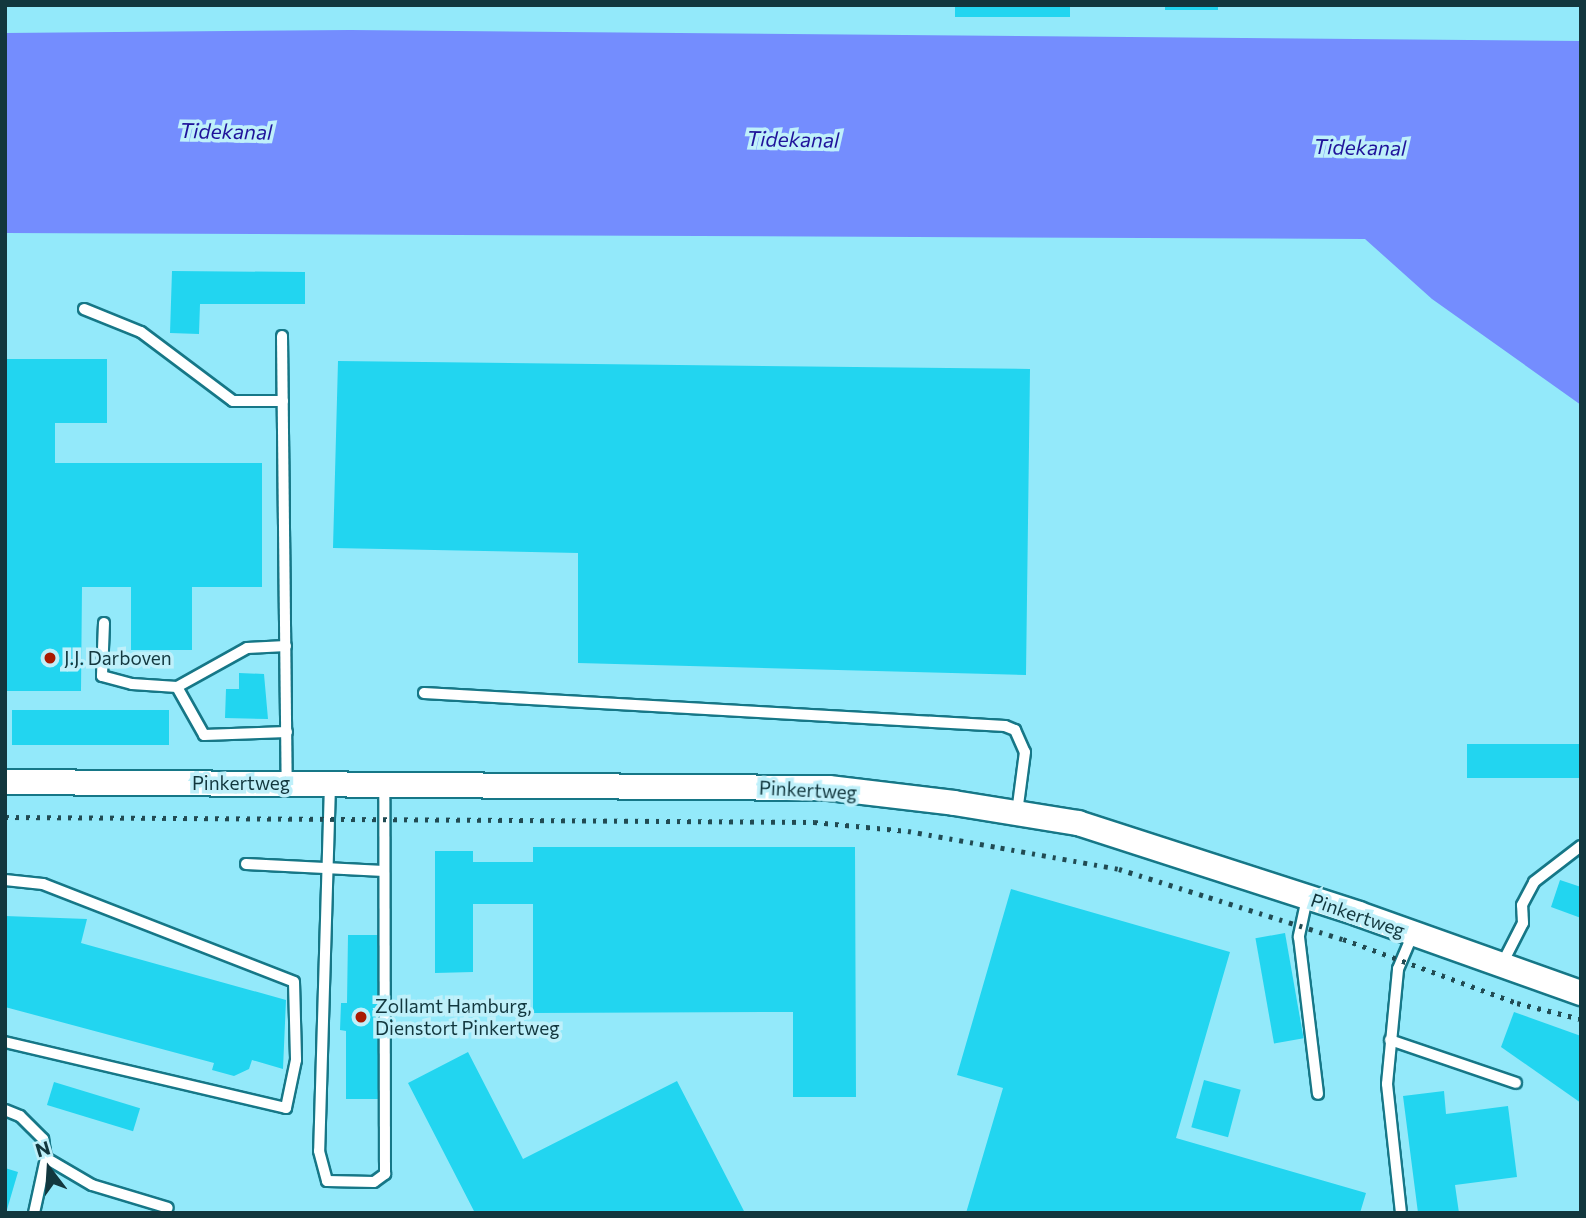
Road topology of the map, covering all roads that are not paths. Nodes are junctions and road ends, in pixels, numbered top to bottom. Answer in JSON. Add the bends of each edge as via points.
{"nodes":[{"id":1,"x":84,"y":309,"type":"dead end"},
{"id":2,"x":282,"y":336,"type":"dead end"},
{"id":3,"x":283,"y":401,"type":"junction"},
{"id":4,"x":104,"y":623,"type":"dead end"},
{"id":5,"x":286,"y":646,"type":"junction"},
{"id":6,"x":177,"y":687,"type":"junction"},
{"id":7,"x":424,"y":693,"type":"dead end"},
{"id":8,"x":288,"y":732,"type":"junction"},
{"id":9,"x":5,"y":782,"type":"edge"},
{"id":10,"x":287,"y":784,"type":"junction"},
{"id":11,"x":330,"y":784,"type":"junction"},
{"id":12,"x":384,"y":785,"type":"junction"},
{"id":13,"x":1017,"y":813,"type":"junction"},
{"id":14,"x":1581,"y":846,"type":"edge"},
{"id":15,"x":1570,"y":852,"type":"junction"},
{"id":16,"x":1581,"y":856,"type":"edge"},
{"id":17,"x":246,"y":864,"type":"dead end"},
{"id":18,"x":326,"y":870,"type":"junction"},
{"id":19,"x":384,"y":871,"type":"junction"},
{"id":20,"x":5,"y":880,"type":"edge"},
{"id":21,"x":1307,"y":897,"type":"junction"},
{"id":22,"x":1413,"y":933,"type":"junction"},
{"id":23,"x":1502,"y":965,"type":"junction"},
{"id":24,"x":1581,"y":993,"type":"edge"},
{"id":25,"x":1390,"y":1040,"type":"junction"},
{"id":26,"x":5,"y":1042,"type":"edge"},
{"id":27,"x":1516,"y":1083,"type":"dead end"},
{"id":28,"x":1318,"y":1094,"type":"dead end"},
{"id":29,"x":5,"y":1110,"type":"edge"},
{"id":30,"x":46,"y":1158,"type":"junction"},
{"id":31,"x":168,"y":1208,"type":"dead end"},
{"id":32,"x":34,"y":1213,"type":"edge"},
{"id":33,"x":1401,"y":1213,"type":"edge"}],
"edges":[{"from":1,"to":3,"type":"lane","via":[[141,332],[233,401]]},
{"from":2,"to":3,"type":"lane"},
{"from":3,"to":5,"type":"lane"},
{"from":4,"to":6,"type":"lane","via":[[102,676],[132,684]]},
{"from":5,"to":6,"type":"lane","via":[[247,648]]},
{"from":5,"to":8,"type":"lane"},
{"from":6,"to":8,"type":"lane","via":[[204,735]]},
{"from":7,"to":13,"type":"lane","via":[[1004,726],[1015,730],[1025,752]]},
{"from":8,"to":10,"type":"lane"},
{"from":9,"to":10,"type":"street","name":"Pinkertweg"},
{"from":10,"to":11,"type":"street","name":"Pinkertweg"},
{"from":11,"to":12,"type":"street","name":"Pinkertweg"},
{"from":11,"to":18,"type":"lane"},
{"from":12,"to":13,"type":"street","name":"Pinkertweg","via":[[829,788]]},
{"from":12,"to":19,"type":"lane"},
{"from":13,"to":21,"type":"street","name":"Pinkertweg","via":[[1079,823]]},
{"from":14,"to":15,"type":"lane"},
{"from":15,"to":16,"type":"lane"},
{"from":15,"to":23,"type":"lane","via":[[1534,882],[1522,905],[1524,923]]},
{"from":17,"to":18,"type":"lane"},
{"from":18,"to":19,"type":"lane"},
{"from":18,"to":19,"type":"lane","via":[[320,1167],[327,1181],[374,1182],[385,1174]]},
{"from":20,"to":26,"type":"lane","via":[[43,884],[294,982],[296,1060],[286,1108]]},
{"from":21,"to":22,"type":"street","name":"Pinkertweg"},
{"from":21,"to":28,"type":"lane","via":[[1299,937]]},
{"from":22,"to":23,"type":"street","name":"Pinkertweg"},
{"from":22,"to":25,"type":"lane","via":[[1398,969]]},
{"from":23,"to":24,"type":"street","name":"Pinkertweg"},
{"from":25,"to":27,"type":"lane"},
{"from":25,"to":33,"type":"lane","via":[[1387,1084]]},
{"from":29,"to":30,"type":"lane","via":[[20,1116],[43,1139]]},
{"from":30,"to":31,"type":"lane","via":[[92,1185]]},
{"from":30,"to":32,"type":"lane"}]}
